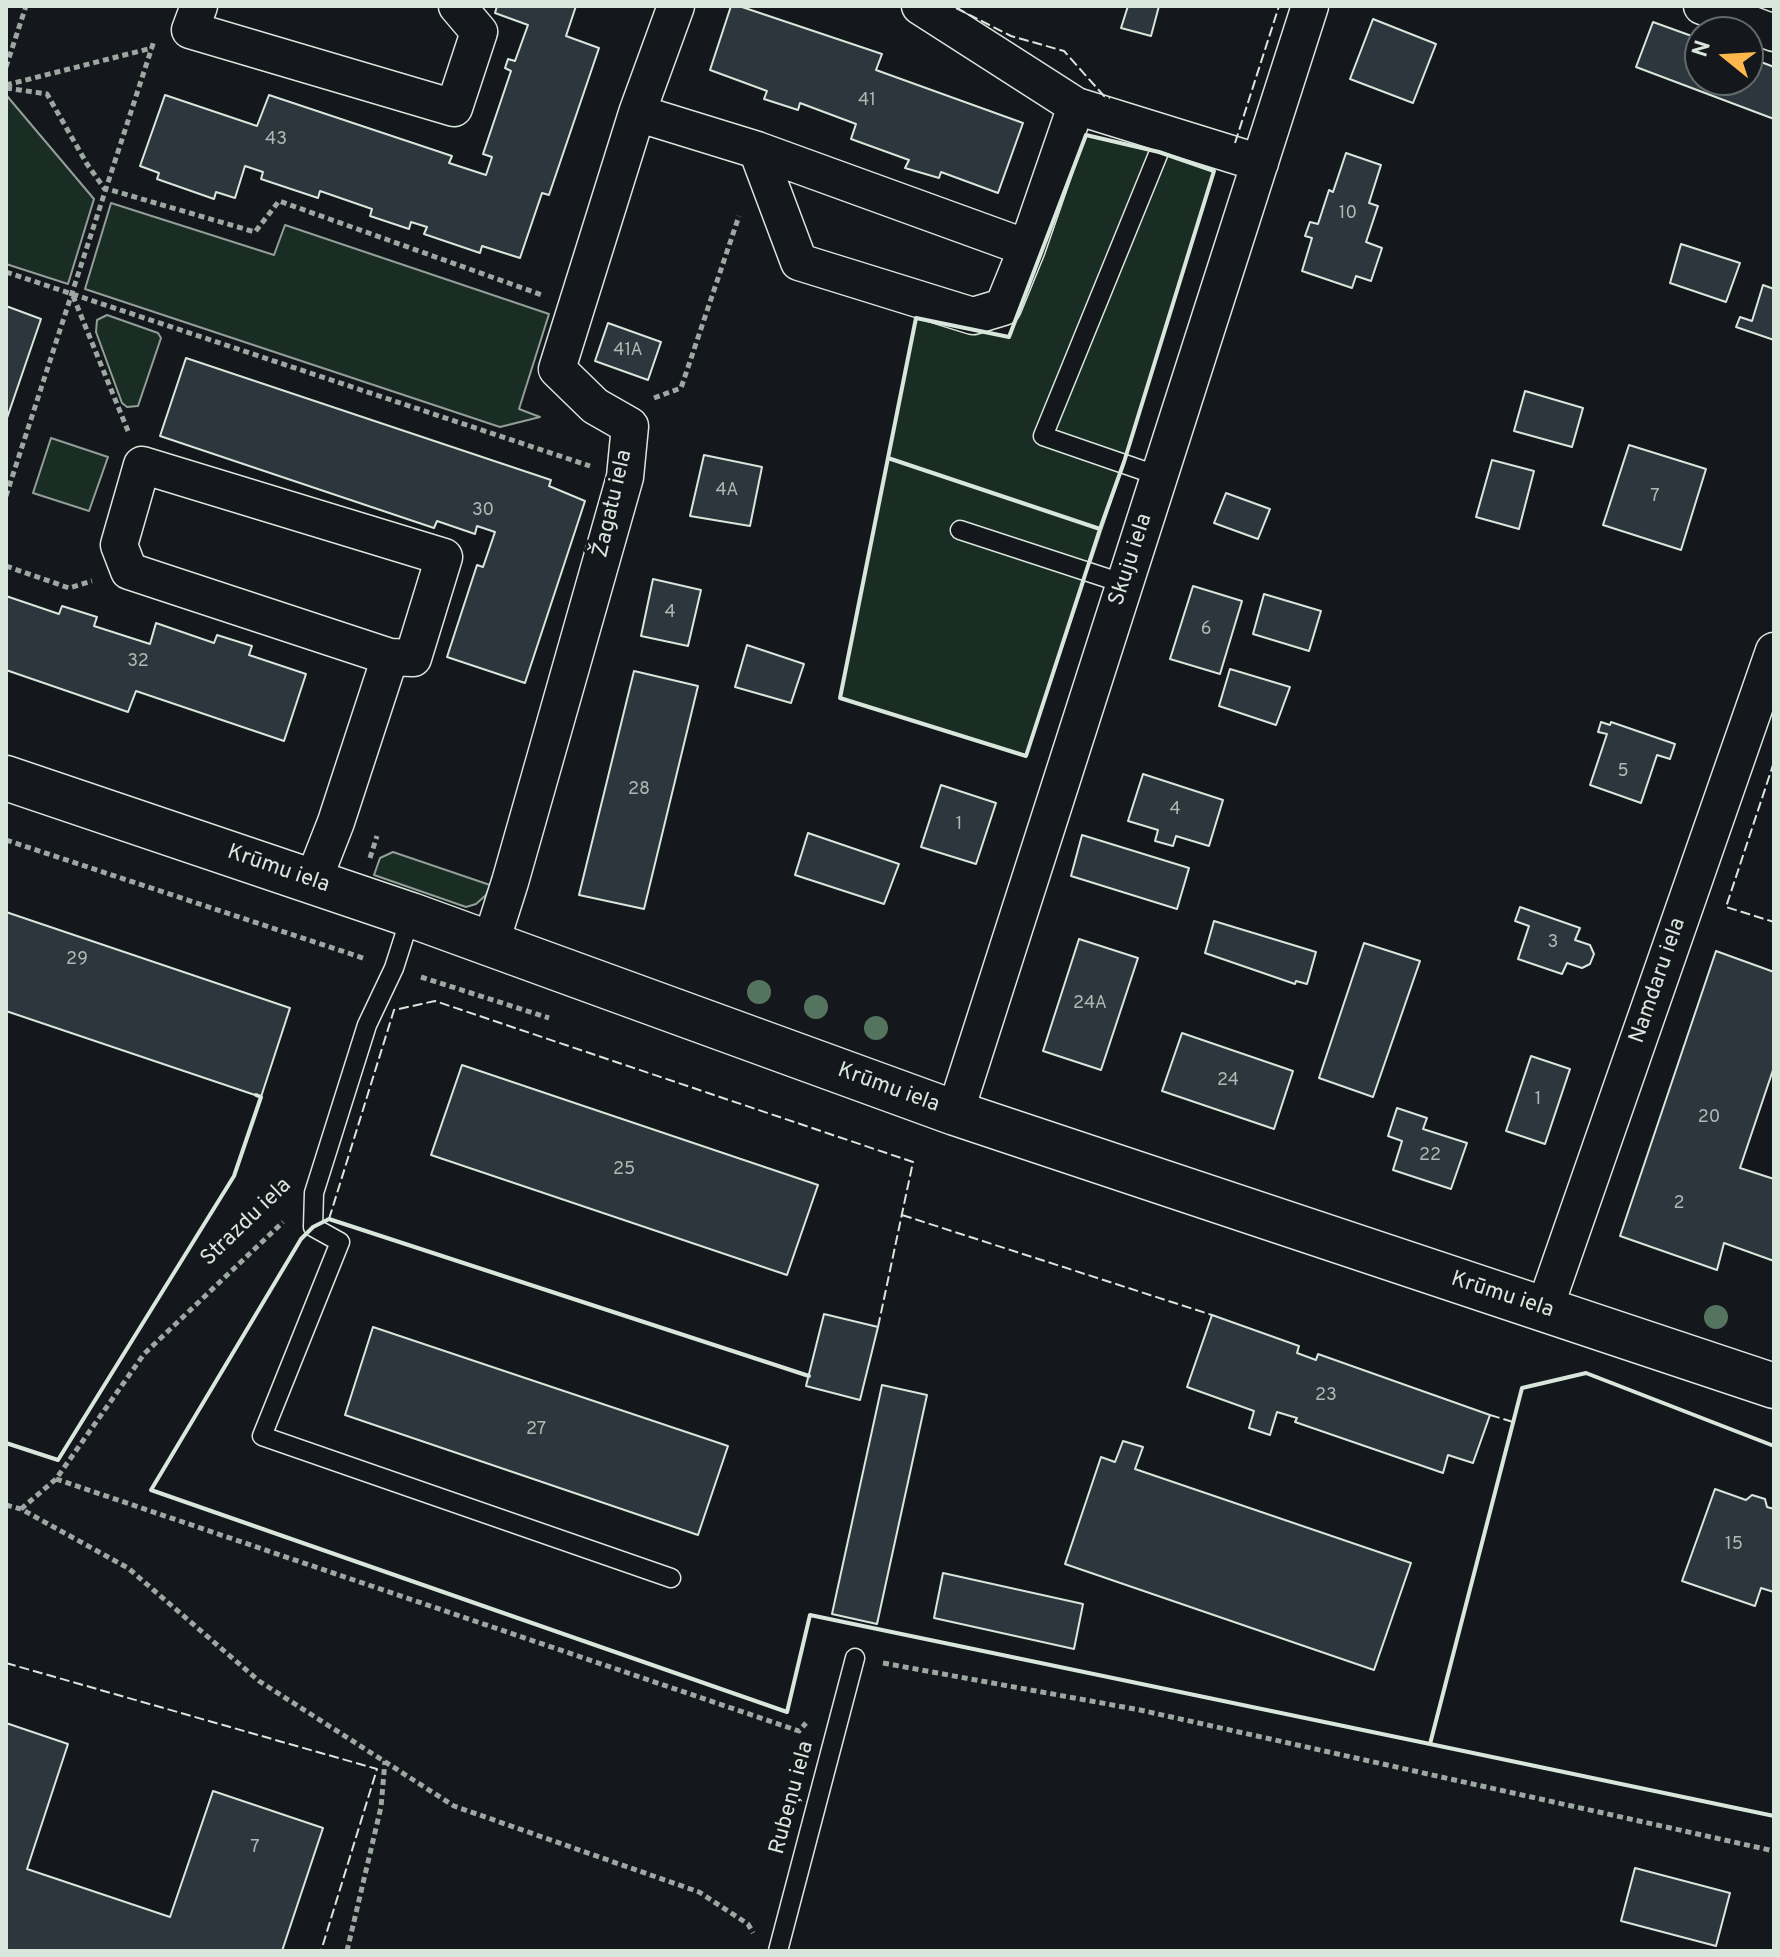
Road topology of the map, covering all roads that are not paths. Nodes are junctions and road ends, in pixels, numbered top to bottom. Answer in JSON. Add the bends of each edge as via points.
{"nodes":[{"id":1,"x":457,"y":6,"type":"edge"},
{"id":2,"x":676,"y":6,"type":"edge"},
{"id":3,"x":920,"y":6,"type":"edge"},
{"id":4,"x":1310,"y":6,"type":"edge"},
{"id":5,"x":1702,"y":6,"type":"edge"},
{"id":6,"x":182,"y":23,"type":"edge"},
{"id":7,"x":1774,"y":33,"type":"edge"},
{"id":8,"x":1076,"y":106,"type":"junction"},
{"id":9,"x":637,"y":113,"type":"junction"},
{"id":10,"x":1158,"y":132,"type":"junction"},
{"id":11,"x":757,"y":150,"type":"junction"},
{"id":12,"x":1260,"y":163,"type":"junction"},
{"id":13,"x":1027,"y":248,"type":"junction"},
{"id":14,"x":1159,"y":476,"type":"junction"},
{"id":15,"x":960,"y":530,"type":"dead end"},
{"id":16,"x":1125,"y":584,"type":"junction"},
{"id":17,"x":1774,"y":651,"type":"edge"},
{"id":18,"x":390,"y":657,"type":"junction"},
{"id":19,"x":6,"y":778,"type":"edge"},
{"id":20,"x":313,"y":881,"type":"junction"},
{"id":21,"x":411,"y":915,"type":"junction"},
{"id":22,"x":490,"y":945,"type":"junction"},
{"id":23,"x":955,"y":1113,"type":"junction"},
{"id":24,"x":1544,"y":1310,"type":"junction"},
{"id":25,"x":1774,"y":1386,"type":"edge"},
{"id":26,"x":671,"y":1578,"type":"dead end"},
{"id":27,"x":855,"y":1658,"type":"road end"},
{"id":28,"x":778,"y":1951,"type":"edge"}],
"edges":[{"from":1,"to":6,"type":"street","via":[[479,32],[454,108]]},
{"from":2,"to":9,"type":"street","name":"Žagatu iela"},
{"from":3,"to":8,"type":"street"},
{"from":4,"to":12,"type":"street","name":"Skuju iela"},
{"from":5,"to":7,"type":"street"},
{"from":8,"to":10,"type":"street"},
{"from":8,"to":13,"type":"street"},
{"from":9,"to":11,"type":"street"},
{"from":9,"to":22,"type":"street","name":"Žagatu iela","via":[[557,369],[595,406],[630,426],[625,477]]},
{"from":10,"to":12,"type":"street"},
{"from":10,"to":14,"type":"lane","via":[[1159,152],[1043,436]]},
{"from":11,"to":13,"type":"street"},
{"from":11,"to":13,"type":"street","via":[[799,262],[973,316],[1003,307]]},
{"from":12,"to":14,"type":"street","name":"Skuju iela"},
{"from":14,"to":16,"type":"street","name":"Skuju iela"},
{"from":15,"to":16,"type":"lane"},
{"from":16,"to":23,"type":"street","name":"Skuju iela"},
{"from":17,"to":24,"type":"street","name":"Namdaru iela"},
{"from":18,"to":18,"type":"street","via":[[129,571],[119,545],[142,465],[444,557],[413,658]]},
{"from":18,"to":20,"type":"street"},
{"from":19,"to":20,"type":"street","name":"Krūmu iela"},
{"from":20,"to":21,"type":"street","name":"Krūmu iela"},
{"from":21,"to":22,"type":"street","name":"Krūmu iela"},
{"from":21,"to":26,"type":"lane","name":"Strazdu iela","via":[[367,1025],[314,1193],[313,1227],[340,1242],[262,1436]]},
{"from":22,"to":23,"type":"street","name":"Krūmu iela"},
{"from":23,"to":24,"type":"street","name":"Krūmu iela"},
{"from":24,"to":25,"type":"street","name":"Krūmu iela"},
{"from":27,"to":28,"type":"lane","name":"Rubeņu iela"}]}
